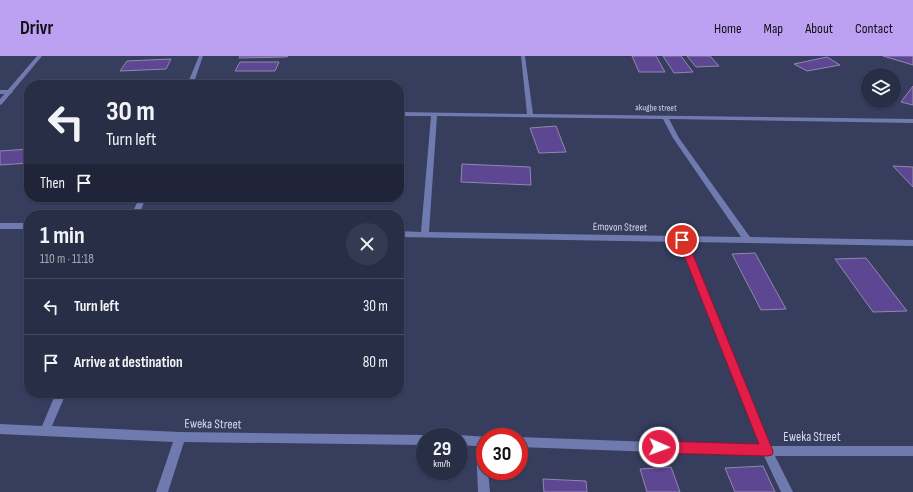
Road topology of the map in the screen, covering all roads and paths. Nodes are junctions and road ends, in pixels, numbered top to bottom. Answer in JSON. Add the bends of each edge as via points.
{"nodes":[{"id":1,"x":40,"y":56,"type":"edge"},
{"id":2,"x":201,"y":56,"type":"edge"},
{"id":3,"x":523,"y":56,"type":"edge"},
{"id":4,"x":192,"y":80,"type":"edge"},
{"id":5,"x":0,"y":92,"type":"edge"},
{"id":6,"x":10,"y":92,"type":"junction"},
{"id":7,"x":0,"y":103,"type":"edge"},
{"id":8,"x":404,"y":114,"type":"edge"},
{"id":9,"x":434,"y":114,"type":"junction"},
{"id":10,"x":530,"y":115,"type":"junction"},
{"id":11,"x":665,"y":117,"type":"junction"},
{"id":12,"x":913,"y":121,"type":"edge"},
{"id":13,"x":0,"y":226,"type":"edge"},
{"id":14,"x":24,"y":226,"type":"edge"},
{"id":15,"x":404,"y":234,"type":"edge"},
{"id":16,"x":425,"y":234,"type":"junction"},
{"id":17,"x":682,"y":240,"type":"junction"},
{"id":18,"x":748,"y":241,"type":"junction"},
{"id":19,"x":913,"y":243,"type":"edge"},
{"id":20,"x":59,"y":398,"type":"edge"},
{"id":21,"x":0,"y":429,"type":"edge"},
{"id":22,"x":45,"y":431,"type":"junction"},
{"id":23,"x":180,"y":437,"type":"junction"},
{"id":24,"x":416,"y":440,"type":"edge"},
{"id":25,"x":528,"y":442,"type":"edge"},
{"id":26,"x":767,"y":451,"type":"junction"},
{"id":27,"x":913,"y":451,"type":"edge"},
{"id":28,"x":484,"y":480,"type":"edge"},
{"id":29,"x":162,"y":492,"type":"edge"},
{"id":30,"x":484,"y":492,"type":"edge"},
{"id":31,"x":787,"y":492,"type":"edge"}],
"edges":[{"from":1,"to":6,"type":"street"},
{"from":2,"to":4,"type":"street"},
{"from":3,"to":10,"type":"street"},
{"from":5,"to":6,"type":"street"},
{"from":6,"to":7,"type":"street"},
{"from":8,"to":9,"type":"street","name":"akugbe street"},
{"from":9,"to":10,"type":"street","name":"akugbe street"},
{"from":9,"to":16,"type":"street"},
{"from":10,"to":11,"type":"street","name":"akugbe street"},
{"from":11,"to":12,"type":"street","name":"akugbe street"},
{"from":11,"to":18,"type":"street","via":[[676,138]]},
{"from":13,"to":14,"type":"street"},
{"from":15,"to":16,"type":"street","name":"Emovon Street"},
{"from":16,"to":17,"type":"street","name":"Emovon Street"},
{"from":17,"to":18,"type":"street","name":"Emovon Street"},
{"from":17,"to":26,"type":"street"},
{"from":18,"to":19,"type":"street","name":"Emovon Street"},
{"from":20,"to":22,"type":"street"},
{"from":21,"to":22,"type":"street","name":"Eweka Street"},
{"from":22,"to":23,"type":"street","name":"Eweka Street"},
{"from":23,"to":24,"type":"street","name":"Eweka Street"},
{"from":23,"to":29,"type":"street"},
{"from":25,"to":26,"type":"street","name":"Eweka Street"},
{"from":26,"to":27,"type":"street","name":"Eweka Street"},
{"from":26,"to":31,"type":"street"},
{"from":28,"to":30,"type":"street"}]}
